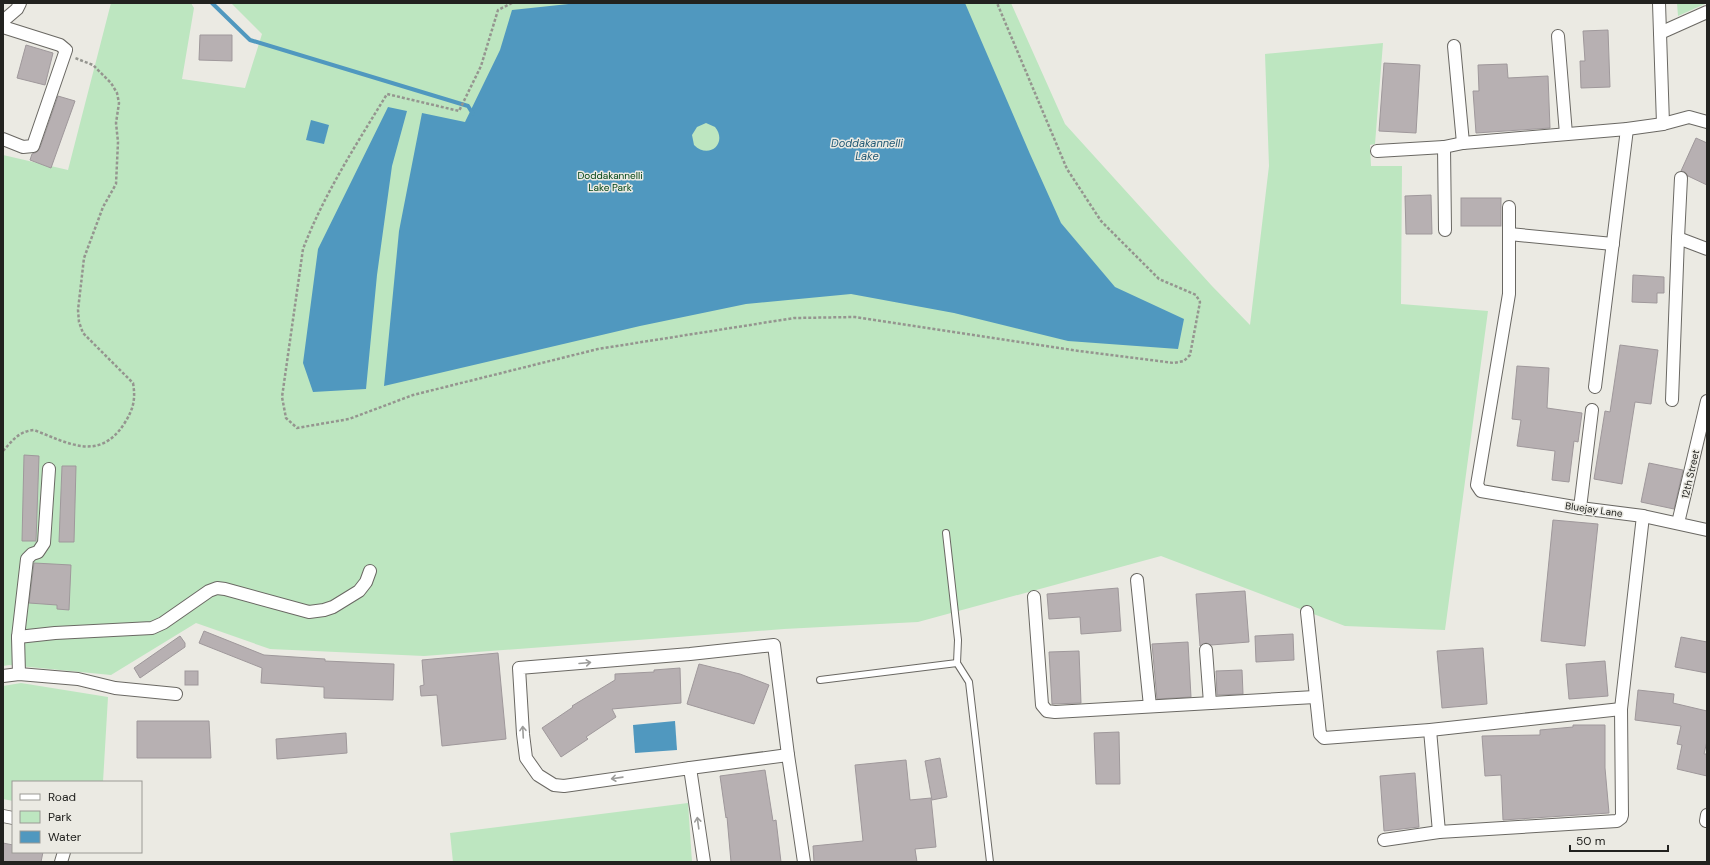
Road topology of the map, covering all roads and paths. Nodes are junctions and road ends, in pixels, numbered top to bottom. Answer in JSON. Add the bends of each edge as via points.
{"nodes":[{"id":1,"x":20,"y":3,"type":"edge"},
{"id":2,"x":512,"y":3,"type":"edge"},
{"id":3,"x":997,"y":3,"type":"edge"},
{"id":4,"x":1659,"y":3,"type":"edge"},
{"id":5,"x":1707,"y":12,"type":"edge"},
{"id":6,"x":3,"y":21,"type":"edge"},
{"id":7,"x":3,"y":27,"type":"edge"},
{"id":8,"x":1660,"y":33,"type":"junction"},
{"id":9,"x":1558,"y":36,"type":"dead end"},
{"id":10,"x":1454,"y":46,"type":"dead end"},
{"id":11,"x":65,"y":54,"type":"junction"},
{"id":12,"x":1707,"y":122,"type":"edge"},
{"id":13,"x":1663,"y":124,"type":"junction"},
{"id":14,"x":1627,"y":129,"type":"junction"},
{"id":15,"x":1566,"y":134,"type":"junction"},
{"id":16,"x":3,"y":139,"type":"edge"},
{"id":17,"x":1463,"y":143,"type":"junction"},
{"id":18,"x":1444,"y":147,"type":"junction"},
{"id":19,"x":1377,"y":151,"type":"dead end"},
{"id":20,"x":1681,"y":178,"type":"dead end"},
{"id":21,"x":1509,"y":207,"type":"dead end"},
{"id":22,"x":1445,"y":230,"type":"dead end"},
{"id":23,"x":1509,"y":234,"type":"junction"},
{"id":24,"x":1678,"y":238,"type":"junction"},
{"id":25,"x":1613,"y":244,"type":"junction"},
{"id":26,"x":1707,"y":249,"type":"edge"},
{"id":27,"x":1595,"y":387,"type":"dead end"},
{"id":28,"x":1672,"y":400,"type":"dead end"},
{"id":29,"x":1707,"y":401,"type":"edge"},
{"id":30,"x":1592,"y":410,"type":"dead end"},
{"id":31,"x":3,"y":451,"type":"edge"},
{"id":32,"x":49,"y":470,"type":"dead end"},
{"id":33,"x":1580,"y":508,"type":"junction"},
{"id":34,"x":1643,"y":516,"type":"junction"},
{"id":35,"x":1678,"y":523,"type":"junction"},
{"id":36,"x":1707,"y":530,"type":"edge"},
{"id":37,"x":946,"y":533,"type":"dead end"},
{"id":38,"x":370,"y":571,"type":"dead end"},
{"id":39,"x":1138,"y":580,"type":"dead end"},
{"id":40,"x":1034,"y":597,"type":"dead end"},
{"id":41,"x":1307,"y":612,"type":"dead end"},
{"id":42,"x":18,"y":638,"type":"junction"},
{"id":43,"x":1206,"y":650,"type":"dead end"},
{"id":44,"x":957,"y":663,"type":"junction"},
{"id":45,"x":19,"y":674,"type":"junction"},
{"id":46,"x":3,"y":676,"type":"edge"},
{"id":47,"x":820,"y":680,"type":"dead end"},
{"id":48,"x":176,"y":694,"type":"dead end"},
{"id":49,"x":1316,"y":697,"type":"junction"},
{"id":50,"x":1210,"y":703,"type":"junction"},
{"id":51,"x":1150,"y":706,"type":"junction"},
{"id":52,"x":1622,"y":709,"type":"junction"},
{"id":53,"x":1430,"y":730,"type":"junction"},
{"id":54,"x":788,"y":755,"type":"junction"},
{"id":55,"x":690,"y":768,"type":"junction"},
{"id":56,"x":1439,"y":832,"type":"junction"},
{"id":57,"x":1384,"y":840,"type":"dead end"},
{"id":58,"x":704,"y":862,"type":"edge"},
{"id":59,"x":804,"y":862,"type":"edge"},
{"id":60,"x":990,"y":862,"type":"edge"}],
"edges":[{"from":1,"to":6,"type":"street"},
{"from":2,"to":3,"type":"path","via":[[498,10],[481,66],[459,111],[387,94],[333,184],[303,249],[282,397],[286,418],[298,428],[348,419],[413,395],[598,349],[794,318],[855,317],[1078,351],[1174,363],[1184,361],[1190,355],[1200,302],[1196,295],[1159,279],[1101,222],[1067,169]]},
{"from":4,"to":8,"type":"street"},
{"from":5,"to":8,"type":"street"},
{"from":7,"to":11,"type":"street","via":[[60,45],[66,50]]},
{"from":8,"to":13,"type":"street"},
{"from":9,"to":15,"type":"street"},
{"from":10,"to":17,"type":"street"},
{"from":11,"to":16,"type":"street","via":[[33,146],[23,147]]},
{"from":11,"to":31,"type":"path","via":[[93,65],[111,83],[119,103],[116,122],[116,184],[103,207],[84,258],[78,310],[83,333],[133,383],[134,403],[131,413],[112,440],[101,445],[90,447],[73,444],[34,430],[27,430]]},
{"from":12,"to":13,"type":"street","via":[[1689,117]]},
{"from":13,"to":14,"type":"street"},
{"from":14,"to":15,"type":"street"},
{"from":14,"to":25,"type":"street"},
{"from":15,"to":17,"type":"street"},
{"from":17,"to":18,"type":"street"},
{"from":18,"to":19,"type":"street"},
{"from":18,"to":22,"type":"street"},
{"from":20,"to":24,"type":"street"},
{"from":21,"to":23,"type":"street"},
{"from":23,"to":25,"type":"street"},
{"from":23,"to":33,"type":"street","name":"Bluejay Lane","via":[[1509,294],[1477,485],[1481,491]]},
{"from":24,"to":26,"type":"street"},
{"from":24,"to":28,"type":"street"},
{"from":25,"to":27,"type":"street"},
{"from":29,"to":35,"type":"street","name":"12th Street"},
{"from":30,"to":33,"type":"street"},
{"from":32,"to":42,"type":"street","via":[[44,543],[38,552],[27,559]]},
{"from":33,"to":34,"type":"street","name":"Bluejay Lane"},
{"from":34,"to":35,"type":"street","name":"Bluejay Lane"},
{"from":34,"to":52,"type":"street"},
{"from":35,"to":36,"type":"street","name":"Bluejay Lane"},
{"from":37,"to":44,"type":"lane","via":[[958,640]]},
{"from":38,"to":42,"type":"street","via":[[359,591],[334,607],[324,610],[309,612],[217,588],[152,628],[55,633]]},
{"from":39,"to":51,"type":"street"},
{"from":40,"to":51,"type":"street","via":[[1042,705],[1047,711]]},
{"from":41,"to":49,"type":"street"},
{"from":42,"to":45,"type":"street"},
{"from":43,"to":50,"type":"street"},
{"from":44,"to":47,"type":"lane"},
{"from":44,"to":60,"type":"lane","via":[[970,682]]},
{"from":45,"to":46,"type":"street"},
{"from":45,"to":48,"type":"street","via":[[78,679],[115,688]]},
{"from":49,"to":50,"type":"street"},
{"from":49,"to":53,"type":"street","via":[[1320,734],[1324,738]]},
{"from":50,"to":51,"type":"street"},
{"from":52,"to":53,"type":"street"},
{"from":52,"to":56,"type":"street","via":[[1622,815],[1618,821]]},
{"from":53,"to":56,"type":"street"},
{"from":54,"to":55,"type":"street"},
{"from":55,"to":54,"type":"street","one_way":true,"via":[[564,786],[547,781],[538,775],[526,758],[519,668],[774,645]]},
{"from":54,"to":59,"type":"street"},
{"from":58,"to":55,"type":"street","one_way":true},
{"from":56,"to":57,"type":"street"}]}
